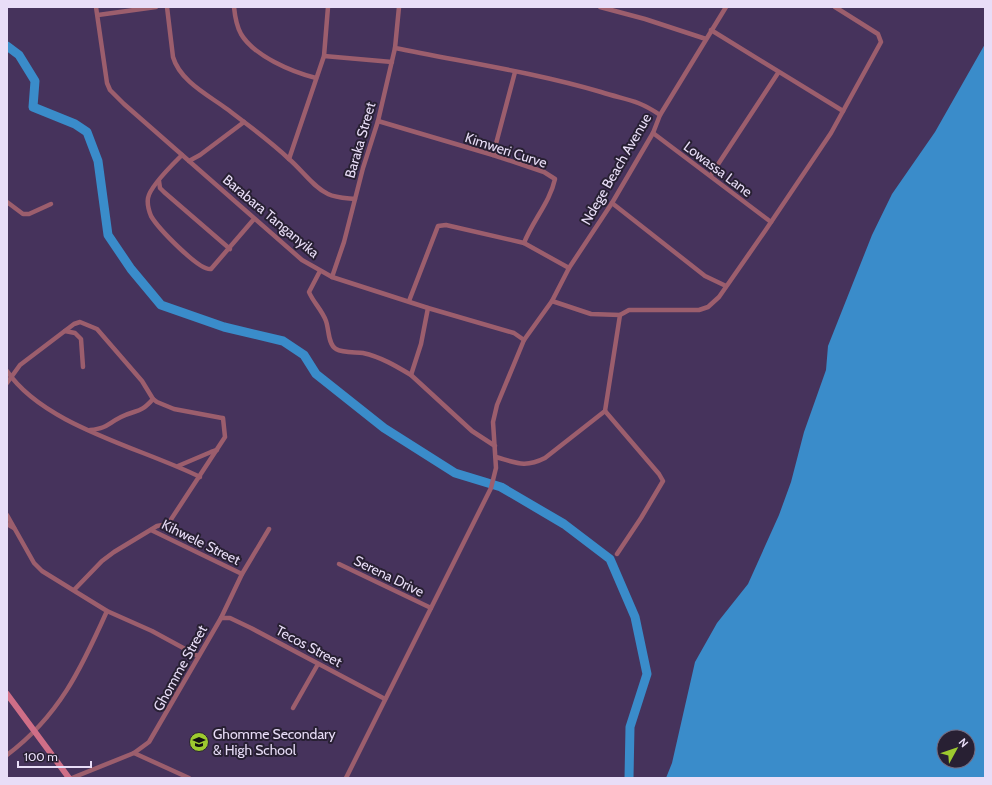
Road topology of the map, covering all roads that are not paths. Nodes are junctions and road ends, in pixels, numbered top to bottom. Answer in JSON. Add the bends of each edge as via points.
{"nodes":[{"id":1,"x":96,"y":7,"type":"edge"},
{"id":2,"x":156,"y":7,"type":"edge"},
{"id":3,"x":167,"y":7,"type":"edge"},
{"id":4,"x":234,"y":7,"type":"edge"},
{"id":5,"x":328,"y":7,"type":"edge"},
{"id":6,"x":399,"y":7,"type":"edge"},
{"id":7,"x":600,"y":7,"type":"edge"},
{"id":8,"x":726,"y":7,"type":"edge"},
{"id":9,"x":835,"y":7,"type":"edge"},
{"id":10,"x":98,"y":15,"type":"junction"},
{"id":11,"x":711,"y":30,"type":"junction"},
{"id":12,"x":706,"y":39,"type":"junction"},
{"id":13,"x":395,"y":48,"type":"junction"},
{"id":14,"x":324,"y":56,"type":"junction"},
{"id":15,"x":392,"y":62,"type":"junction"},
{"id":16,"x":515,"y":72,"type":"junction"},
{"id":17,"x":778,"y":73,"type":"junction"},
{"id":18,"x":316,"y":78,"type":"junction"},
{"id":19,"x":843,"y":111,"type":"junction"},
{"id":20,"x":660,"y":115,"type":"junction"},
{"id":21,"x":378,"y":121,"type":"junction"},
{"id":22,"x":244,"y":122,"type":"junction"},
{"id":23,"x":653,"y":133,"type":"junction"},
{"id":24,"x":182,"y":154,"type":"junction"},
{"id":25,"x":494,"y":155,"type":"junction"},
{"id":26,"x":289,"y":159,"type":"junction"},
{"id":27,"x":189,"y":161,"type":"junction"},
{"id":28,"x":711,"y":175,"type":"junction"},
{"id":29,"x":159,"y":181,"type":"junction"},
{"id":30,"x":355,"y":199,"type":"junction"},
{"id":31,"x":7,"y":202,"type":"edge"},
{"id":32,"x":612,"y":203,"type":"junction"},
{"id":33,"x":50,"y":204,"type":"dead end"},
{"id":34,"x":254,"y":219,"type":"junction"},
{"id":35,"x":771,"y":222,"type":"junction"},
{"id":36,"x":524,"y":243,"type":"junction"},
{"id":37,"x":230,"y":249,"type":"junction"},
{"id":38,"x":569,"y":268,"type":"junction"},
{"id":39,"x":320,"y":271,"type":"junction"},
{"id":40,"x":332,"y":277,"type":"junction"},
{"id":41,"x":726,"y":286,"type":"junction"},
{"id":42,"x":409,"y":301,"type":"junction"},
{"id":43,"x":552,"y":301,"type":"junction"},
{"id":44,"x":428,"y":308,"type":"junction"},
{"id":45,"x":620,"y":316,"type":"junction"},
{"id":46,"x":65,"y":331,"type":"junction"},
{"id":47,"x":524,"y":340,"type":"junction"},
{"id":48,"x":83,"y":367,"type":"dead end"},
{"id":49,"x":7,"y":371,"type":"edge"},
{"id":50,"x":411,"y":376,"type":"junction"},
{"id":51,"x":12,"y":378,"type":"junction"},
{"id":52,"x":7,"y":383,"type":"edge"},
{"id":53,"x":153,"y":399,"type":"junction"},
{"id":54,"x":605,"y":411,"type":"junction"},
{"id":55,"x":88,"y":430,"type":"junction"},
{"id":56,"x":495,"y":446,"type":"junction"},
{"id":57,"x":217,"y":450,"type":"junction"},
{"id":58,"x":496,"y":457,"type":"junction"},
{"id":59,"x":178,"y":466,"type":"junction"},
{"id":60,"x":200,"y":476,"type":"junction"},
{"id":61,"x":7,"y":515,"type":"edge"},
{"id":62,"x":7,"y":524,"type":"edge"},
{"id":63,"x":14,"y":528,"type":"junction"},
{"id":64,"x":269,"y":529,"type":"dead end"},
{"id":65,"x":151,"y":530,"type":"junction"},
{"id":66,"x":617,"y":554,"type":"dead end"},
{"id":67,"x":339,"y":564,"type":"dead end"},
{"id":68,"x":242,"y":574,"type":"junction"},
{"id":69,"x":74,"y":590,"type":"junction"},
{"id":70,"x":431,"y":608,"type":"junction"},
{"id":71,"x":106,"y":611,"type":"junction"},
{"id":72,"x":221,"y":618,"type":"junction"},
{"id":73,"x":198,"y":656,"type":"junction"},
{"id":74,"x":318,"y":664,"type":"junction"},
{"id":75,"x":7,"y":694,"type":"edge"},
{"id":76,"x":385,"y":699,"type":"junction"},
{"id":77,"x":293,"y":708,"type":"dead end"},
{"id":78,"x":35,"y":732,"type":"junction"},
{"id":79,"x":134,"y":753,"type":"junction"},
{"id":80,"x":7,"y":755,"type":"edge"},
{"id":81,"x":71,"y":778,"type":"edge"},
{"id":82,"x":189,"y":778,"type":"edge"},
{"id":83,"x":346,"y":778,"type":"edge"}],
"edges":[{"from":1,"to":10,"type":"street","name":"Barabara Tanganyika"},
{"from":2,"to":10,"type":"street"},
{"from":3,"to":22,"type":"street","via":[[175,65],[195,86]]},
{"from":4,"to":18,"type":"street","via":[[236,24],[246,41],[256,50],[290,70]]},
{"from":5,"to":14,"type":"street"},
{"from":6,"to":13,"type":"street","name":"Baraka Street"},
{"from":7,"to":12,"type":"street"},
{"from":8,"to":11,"type":"street","name":"Ndege Beach Avenue"},
{"from":9,"to":19,"type":"street","via":[[875,32],[882,40]]},
{"from":10,"to":24,"type":"street","name":"Barabara Tanganyika","via":[[104,70],[110,90]]},
{"from":11,"to":12,"type":"street","name":"Ndege Beach Avenue"},
{"from":11,"to":17,"type":"street"},
{"from":12,"to":20,"type":"street","name":"Ndege Beach Avenue"},
{"from":13,"to":15,"type":"street","name":"Baraka Street"},
{"from":13,"to":16,"type":"street"},
{"from":14,"to":15,"type":"street"},
{"from":14,"to":18,"type":"street"},
{"from":15,"to":21,"type":"street","name":"Baraka Street"},
{"from":16,"to":20,"type":"street","via":[[624,97]]},
{"from":16,"to":25,"type":"street"},
{"from":17,"to":19,"type":"street"},
{"from":17,"to":28,"type":"street"},
{"from":18,"to":26,"type":"street"},
{"from":19,"to":35,"type":"street"},
{"from":20,"to":23,"type":"street","name":"Ndege Beach Avenue"},
{"from":21,"to":25,"type":"street","name":"Kimweri Curve"},
{"from":21,"to":30,"type":"street","name":"Baraka Street"},
{"from":22,"to":26,"type":"street"},
{"from":22,"to":27,"type":"street"},
{"from":23,"to":28,"type":"street","name":"Lowassa Lane"},
{"from":23,"to":32,"type":"street","name":"Ndege Beach Avenue"},
{"from":24,"to":27,"type":"street","name":"Barabara Tanganyika"},
{"from":24,"to":29,"type":"street"},
{"from":25,"to":36,"type":"street","name":"Kimweri Curve","via":[[544,172],[555,179],[552,191]]},
{"from":26,"to":30,"type":"street","via":[[328,194]]},
{"from":27,"to":34,"type":"street","name":"Barabara Tanganyika"},
{"from":28,"to":35,"type":"street","name":"Lowassa Lane"},
{"from":29,"to":37,"type":"street","via":[[164,192]]},
{"from":29,"to":37,"type":"street","via":[[150,193],[148,205],[151,216],[168,237],[203,268],[208,269]]},
{"from":30,"to":40,"type":"street","name":"Baraka Street"},
{"from":31,"to":33,"type":"street","via":[[23,214],[29,214]]},
{"from":32,"to":38,"type":"street","name":"Ndege Beach Avenue"},
{"from":32,"to":41,"type":"street","via":[[705,276]]},
{"from":34,"to":37,"type":"street"},
{"from":34,"to":39,"type":"street","name":"Barabara Tanganyika","via":[[302,260]]},
{"from":35,"to":41,"type":"street"},
{"from":36,"to":38,"type":"street"},
{"from":36,"to":42,"type":"street","via":[[446,225],[438,226]]},
{"from":38,"to":43,"type":"street","name":"Ndege Beach Avenue"},
{"from":39,"to":40,"type":"street","name":"Barabara Tanganyika"},
{"from":39,"to":50,"type":"street","via":[[309,292],[326,320],[331,346],[336,350],[381,358]]},
{"from":40,"to":42,"type":"street","name":"Barabara Tanganyika"},
{"from":41,"to":45,"type":"street","via":[[715,301],[699,310],[629,310]]},
{"from":42,"to":44,"type":"street","name":"Barabara Tanganyika"},
{"from":43,"to":45,"type":"street","via":[[591,314]]},
{"from":43,"to":47,"type":"street","name":"Ndege Beach Avenue"},
{"from":44,"to":47,"type":"street","name":"Barabara Tanganyika","via":[[514,333]]},
{"from":44,"to":50,"type":"street"},
{"from":45,"to":54,"type":"street"},
{"from":46,"to":48,"type":"street","via":[[75,333],[81,339]]},
{"from":46,"to":51,"type":"street","via":[[20,365]]},
{"from":46,"to":53,"type":"street","via":[[78,322],[98,329],[142,381]]},
{"from":47,"to":56,"type":"street","name":"Ndege Beach Avenue","via":[[497,405],[492,433]]},
{"from":49,"to":51,"type":"street"},
{"from":50,"to":56,"type":"street","via":[[472,431]]},
{"from":51,"to":52,"type":"street"},
{"from":51,"to":55,"type":"street","via":[[36,402]]},
{"from":53,"to":55,"type":"street","via":[[138,412],[121,417],[104,428]]},
{"from":53,"to":57,"type":"street","via":[[174,409],[222,418],[225,437]]},
{"from":54,"to":58,"type":"street","via":[[535,463],[520,464]]},
{"from":54,"to":66,"type":"street","via":[[663,481]]},
{"from":55,"to":59,"type":"street"},
{"from":56,"to":58,"type":"street","name":"Ndege Beach Avenue"},
{"from":57,"to":59,"type":"street"},
{"from":57,"to":60,"type":"street"},
{"from":58,"to":70,"type":"street","name":"Ndege Beach Avenue","via":[[491,488]]},
{"from":59,"to":60,"type":"street"},
{"from":60,"to":65,"type":"street","via":[[168,524]]},
{"from":61,"to":63,"type":"street"},
{"from":62,"to":63,"type":"street"},
{"from":63,"to":69,"type":"street","via":[[38,568]]},
{"from":64,"to":68,"type":"street","name":"Ghomme Street"},
{"from":65,"to":68,"type":"street","name":"Kihwele Street"},
{"from":65,"to":69,"type":"street","via":[[102,561]]},
{"from":67,"to":70,"type":"street","name":"Serena Drive"},
{"from":68,"to":72,"type":"street","name":"Ghomme Street"},
{"from":69,"to":71,"type":"street"},
{"from":70,"to":76,"type":"street","name":"Ndege Beach Avenue"},
{"from":71,"to":73,"type":"street","via":[[152,631]]},
{"from":71,"to":78,"type":"street","via":[[69,689]]},
{"from":72,"to":73,"type":"street","name":"Ghomme Street"},
{"from":72,"to":74,"type":"street","name":"Tecos Street","via":[[230,618]]},
{"from":73,"to":79,"type":"street","name":"Ghomme Street","via":[[156,734]]},
{"from":74,"to":76,"type":"street","name":"Tecos Street"},
{"from":74,"to":77,"type":"street"},
{"from":75,"to":78,"type":"street"},
{"from":76,"to":83,"type":"street","name":"Ndege Beach Avenue"},
{"from":78,"to":80,"type":"street"},
{"from":78,"to":81,"type":"street"},
{"from":79,"to":81,"type":"street","name":"Ghomme Street"},
{"from":79,"to":82,"type":"street"}]}
